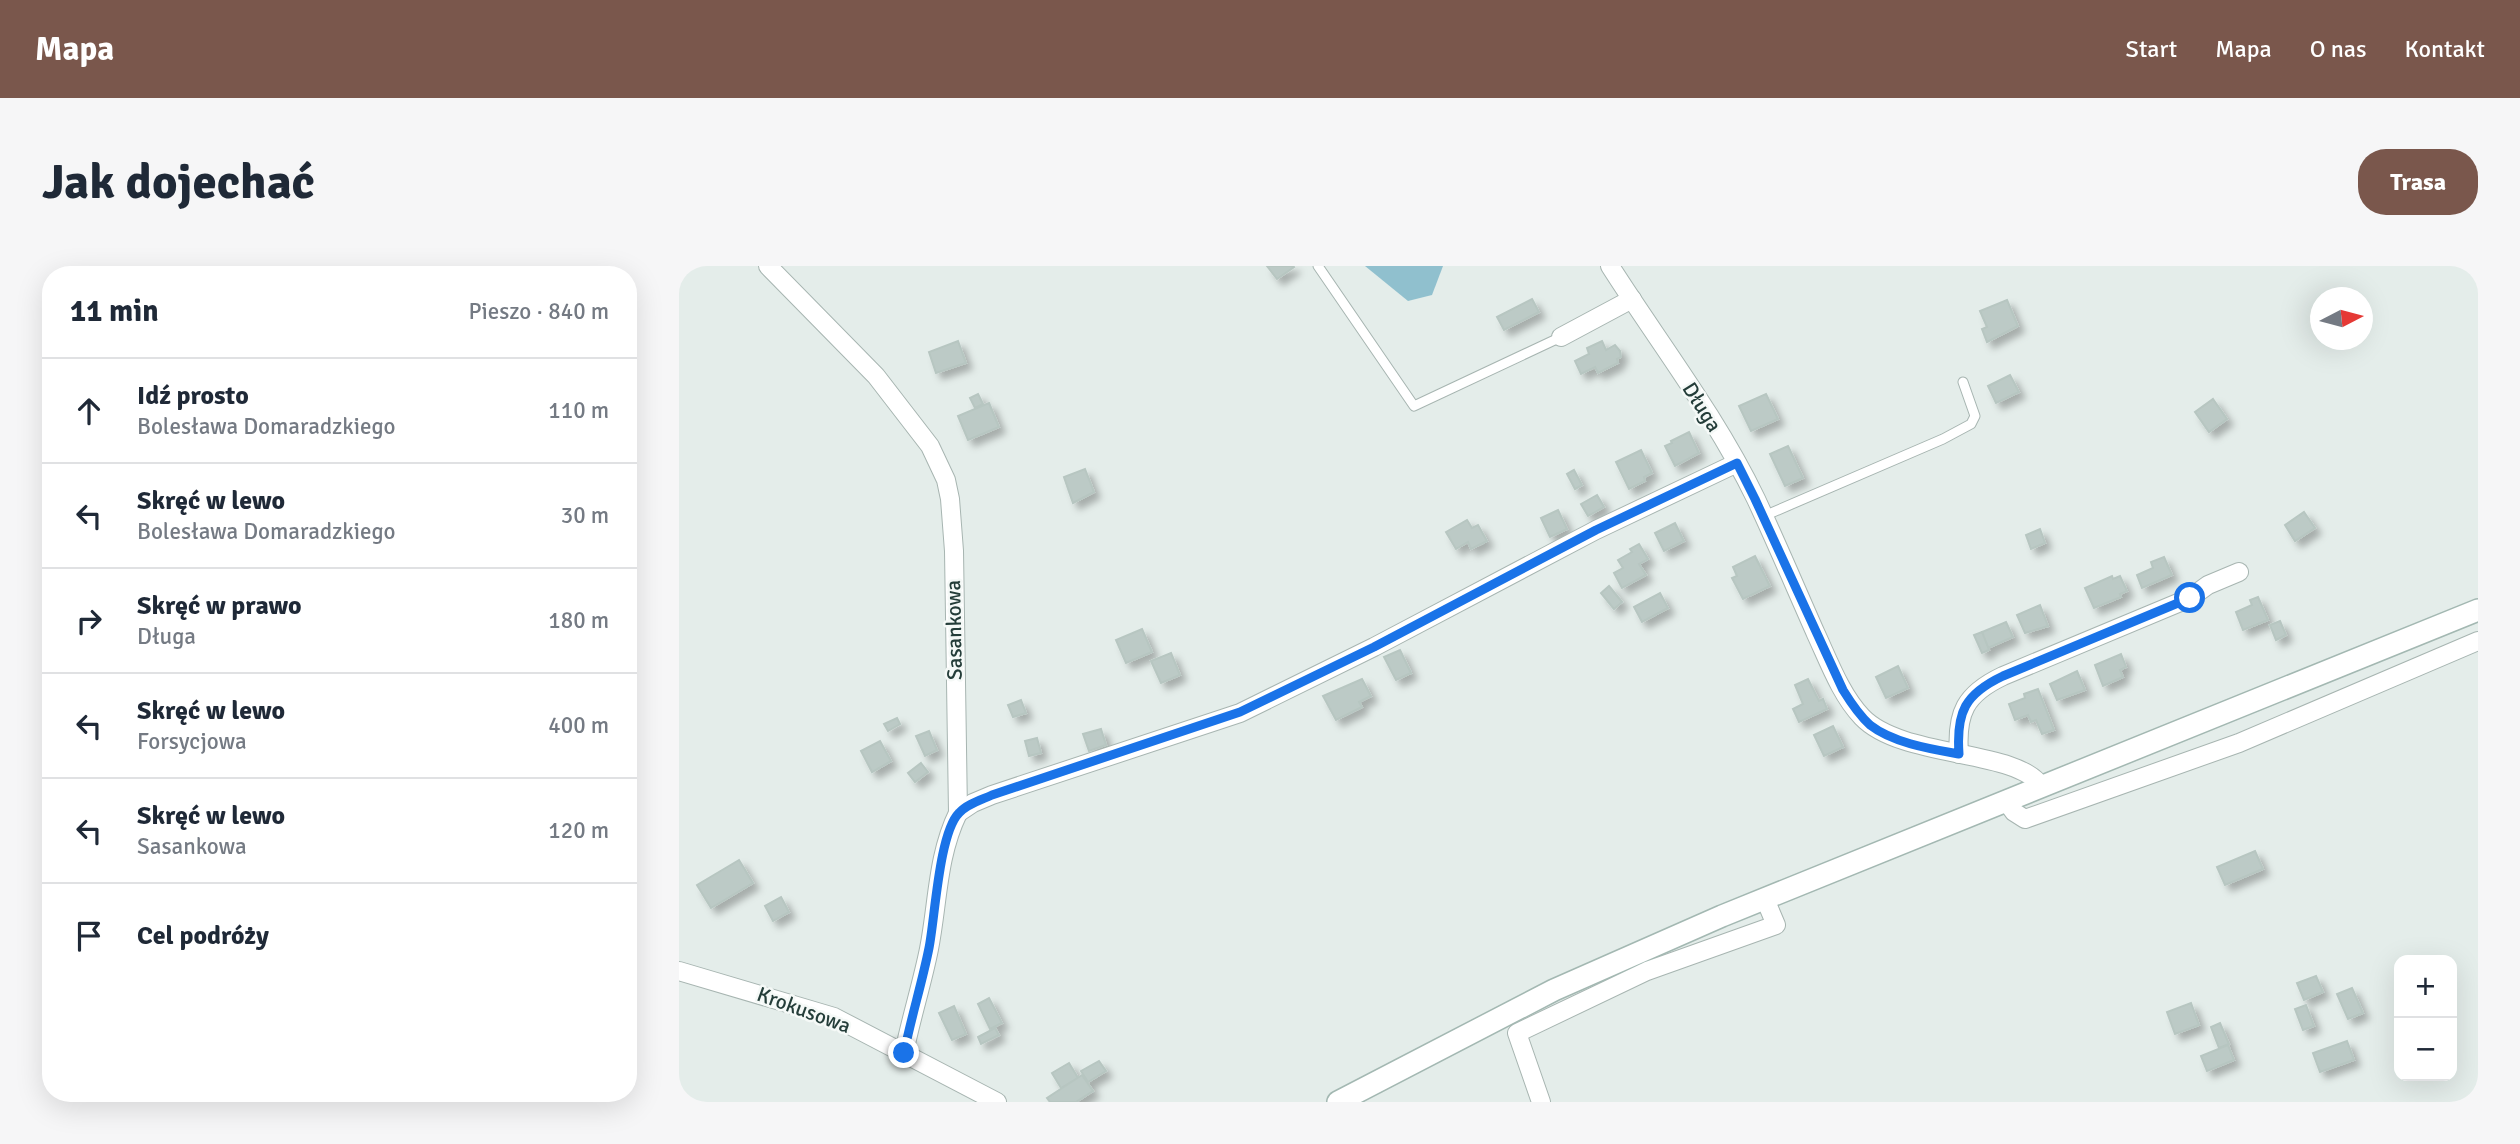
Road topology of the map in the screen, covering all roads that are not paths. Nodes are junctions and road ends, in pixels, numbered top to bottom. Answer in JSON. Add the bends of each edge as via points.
{"nodes":[{"id":1,"x":768,"y":266,"type":"edge"},
{"id":2,"x":1318,"y":266,"type":"edge"},
{"id":3,"x":1610,"y":266,"type":"edge"},
{"id":4,"x":1632,"y":299,"type":"junction"},
{"id":5,"x":1561,"y":337,"type":"joint"},
{"id":6,"x":1963,"y":382,"type":"dead end"},
{"id":7,"x":1737,"y":463,"type":"junction"},
{"id":8,"x":1763,"y":516,"type":"junction"},
{"id":9,"x":2239,"y":572,"type":"dead end"},
{"id":10,"x":2478,"y":610,"type":"edge"},
{"id":11,"x":2478,"y":641,"type":"edge"},
{"id":12,"x":1959,"y":754,"type":"junction"},
{"id":13,"x":2041,"y":786,"type":"junction"},
{"id":14,"x":2006,"y":801,"type":"junction"},
{"id":15,"x":958,"y":813,"type":"junction"},
{"id":16,"x":1765,"y":899,"type":"junction"},
{"id":17,"x":679,"y":971,"type":"edge"},
{"id":18,"x":904,"y":1053,"type":"junction"},
{"id":19,"x":997,"y":1102,"type":"edge"},
{"id":20,"x":1338,"y":1102,"type":"edge"},
{"id":21,"x":1541,"y":1102,"type":"edge"}],
"edges":[{"from":1,"to":15,"type":"street","name":"Sasankowa","via":[[876,376],[939,463],[950,499],[954,551]]},
{"from":2,"to":5,"type":"lane","via":[[1414,407]]},
{"from":3,"to":4,"type":"street","name":"Długa"},
{"from":4,"to":5,"type":"street"},
{"from":4,"to":7,"type":"street","name":"Długa"},
{"from":6,"to":8,"type":"lane","via":[[1975,416],[1971,424]]},
{"from":7,"to":8,"type":"street","name":"Długa"},
{"from":7,"to":15,"type":"street","via":[[1240,712],[992,795]]},
{"from":8,"to":12,"type":"street","name":"Długa","via":[[1836,676],[1860,716],[1887,734]]},
{"from":9,"to":12,"type":"street","via":[[2190,598],[1977,690],[1964,707],[1959,724]]},
{"from":10,"to":13,"type":"main road"},
{"from":11,"to":14,"type":"street","via":[[2239,743],[2025,819]]},
{"from":12,"to":13,"type":"street","name":"Długa","via":[[2027,774]]},
{"from":13,"to":14,"type":"main road"},
{"from":14,"to":16,"type":"main road"},
{"from":15,"to":18,"type":"street","name":"Sasankowa","via":[[943,854],[929,949]]},
{"from":16,"to":20,"type":"main road","via":[[1553,990]]},
{"from":16,"to":21,"type":"street","via":[[1776,925],[1647,971],[1517,1033]]},
{"from":17,"to":18,"type":"street","name":"Krokusowa","via":[[834,1017]]},
{"from":18,"to":19,"type":"street","name":"Krokusowa"}]}
